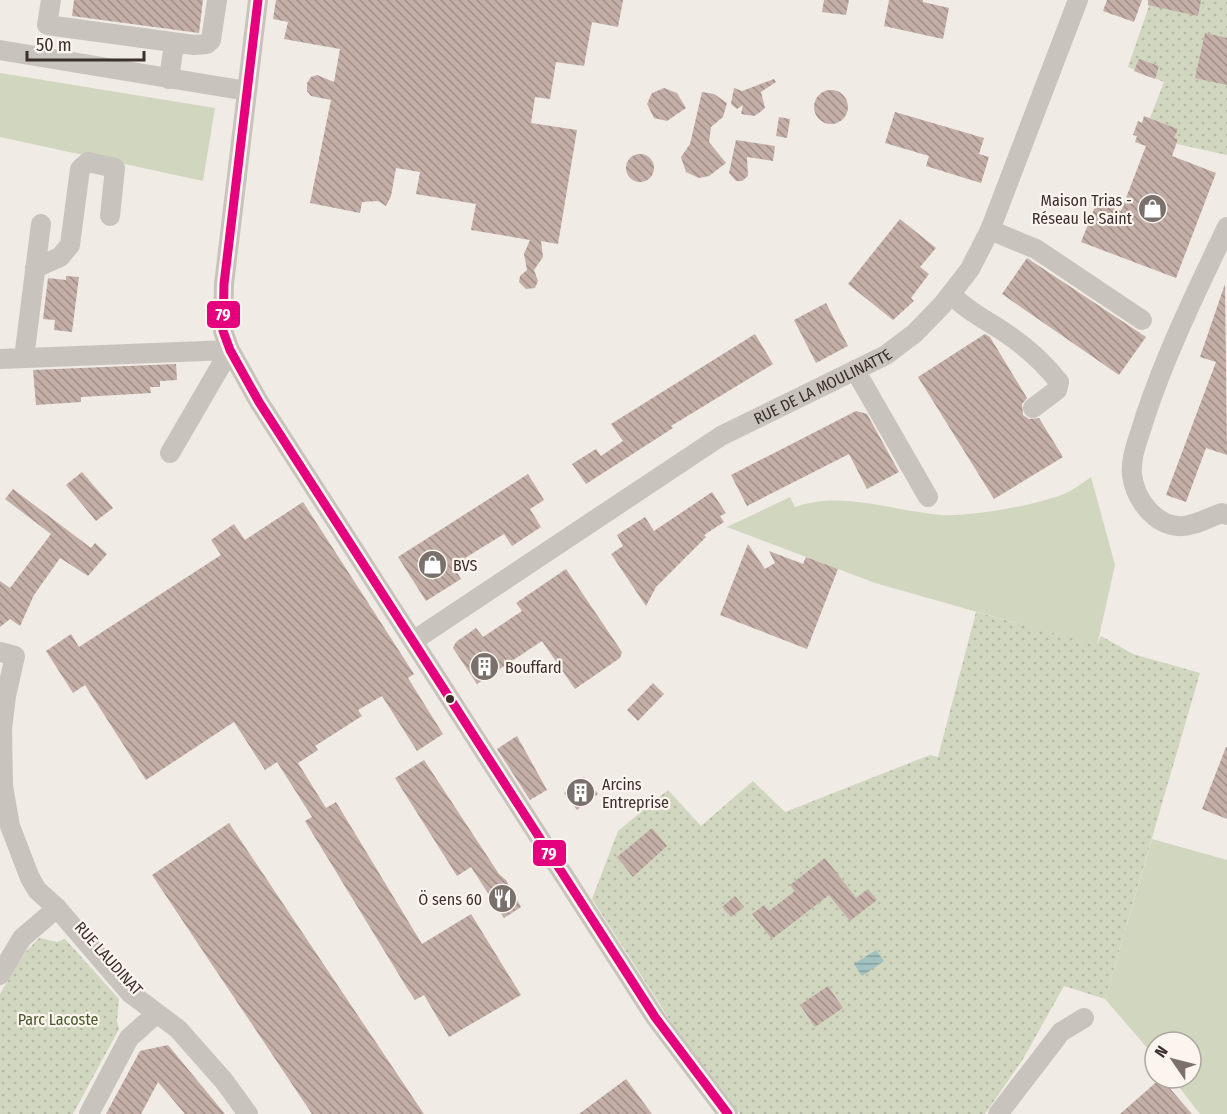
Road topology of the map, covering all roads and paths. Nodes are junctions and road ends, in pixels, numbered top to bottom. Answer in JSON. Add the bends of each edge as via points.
{"nodes":[{"id":1,"x":51,"y":0,"type":"edge"},
{"id":2,"x":217,"y":0,"type":"edge"},
{"id":3,"x":258,"y":0,"type":"edge"},
{"id":4,"x":1078,"y":0,"type":"edge"},
{"id":5,"x":174,"y":44,"type":"junction"},
{"id":6,"x":0,"y":50,"type":"edge"},
{"id":7,"x":170,"y":79,"type":"junction"},
{"id":8,"x":247,"y":92,"type":"junction"},
{"id":9,"x":110,"y":216,"type":"dead end"},
{"id":10,"x":41,"y":224,"type":"dead end"},
{"id":11,"x":1227,"y":227,"type":"edge"},
{"id":12,"x":990,"y":230,"type":"junction"},
{"id":13,"x":35,"y":268,"type":"junction"},
{"id":14,"x":951,"y":294,"type":"junction"},
{"id":15,"x":1142,"y":320,"type":"dead end"},
{"id":16,"x":230,"y":350,"type":"junction"},
{"id":17,"x":24,"y":358,"type":"junction"},
{"id":18,"x":0,"y":359,"type":"edge"},
{"id":19,"x":855,"y":370,"type":"junction"},
{"id":20,"x":1033,"y":408,"type":"dead end"},
{"id":21,"x":170,"y":453,"type":"dead end"},
{"id":22,"x":928,"y":497,"type":"dead end"},
{"id":23,"x":1227,"y":515,"type":"edge"},
{"id":24,"x":413,"y":641,"type":"junction"},
{"id":25,"x":8,"y":654,"type":"edge"},
{"id":26,"x":57,"y":908,"type":"junction"},
{"id":27,"x":0,"y":975,"type":"edge"},
{"id":28,"x":156,"y":1014,"type":"junction"},
{"id":29,"x":1084,"y":1018,"type":"dead end"},
{"id":30,"x":89,"y":1114,"type":"edge"},
{"id":31,"x":235,"y":1114,"type":"edge"},
{"id":32,"x":248,"y":1114,"type":"edge"},
{"id":33,"x":728,"y":1114,"type":"edge"},
{"id":34,"x":998,"y":1114,"type":"edge"}],
"edges":[{"from":1,"to":5,"type":"street","via":[[47,25]]},
{"from":2,"to":5,"type":"street","via":[[211,40],[207,44]]},
{"from":3,"to":8,"type":"street"},
{"from":4,"to":12,"type":"street","name":"RUE DE LA MOULINATTE"},
{"from":5,"to":7,"type":"street"},
{"from":6,"to":7,"type":"street","via":[[46,49]]},
{"from":7,"to":8,"type":"street"},
{"from":8,"to":16,"type":"street","via":[[224,284],[224,331]]},
{"from":9,"to":13,"type":"street","via":[[115,168],[88,162],[80,169],[70,245],[60,257]]},
{"from":10,"to":13,"type":"street"},
{"from":11,"to":23,"type":"street","via":[[1159,377],[1134,452],[1132,475],[1145,508],[1156,518],[1179,527],[1222,513]]},
{"from":12,"to":14,"type":"street","name":"RUE DE LA MOULINATTE","via":[[970,269]]},
{"from":12,"to":15,"type":"street","via":[[1036,249]]},
{"from":13,"to":17,"type":"street"},
{"from":14,"to":19,"type":"street","name":"RUE DE LA MOULINATTE","via":[[908,338],[886,355]]},
{"from":14,"to":20,"type":"street","via":[[1048,367],[1059,382],[1057,390]]},
{"from":16,"to":17,"type":"street"},
{"from":16,"to":21,"type":"street"},
{"from":16,"to":24,"type":"street","via":[[259,402]]},
{"from":17,"to":18,"type":"street"},
{"from":19,"to":22,"type":"street"},
{"from":19,"to":24,"type":"street","name":"RUE DE LA MOULINATTE","via":[[721,436]]},
{"from":24,"to":33,"type":"street","via":[[655,1017]]},
{"from":25,"to":26,"type":"street","name":"RUE LAUDINAT","via":[[1,758],[6,810],[30,878]]},
{"from":26,"to":27,"type":"street","via":[[22,938]]},
{"from":26,"to":28,"type":"street","name":"RUE LAUDINAT","via":[[130,993]]},
{"from":28,"to":30,"type":"street","via":[[129,1038]]},
{"from":28,"to":31,"type":"street","name":"RUE LAUDINAT","via":[[170,1038],[217,1088]]},
{"from":28,"to":32,"type":"street","name":"RUE LAUDINAT","via":[[178,1029]]},
{"from":29,"to":34,"type":"street","via":[[1061,1032]]}]}
